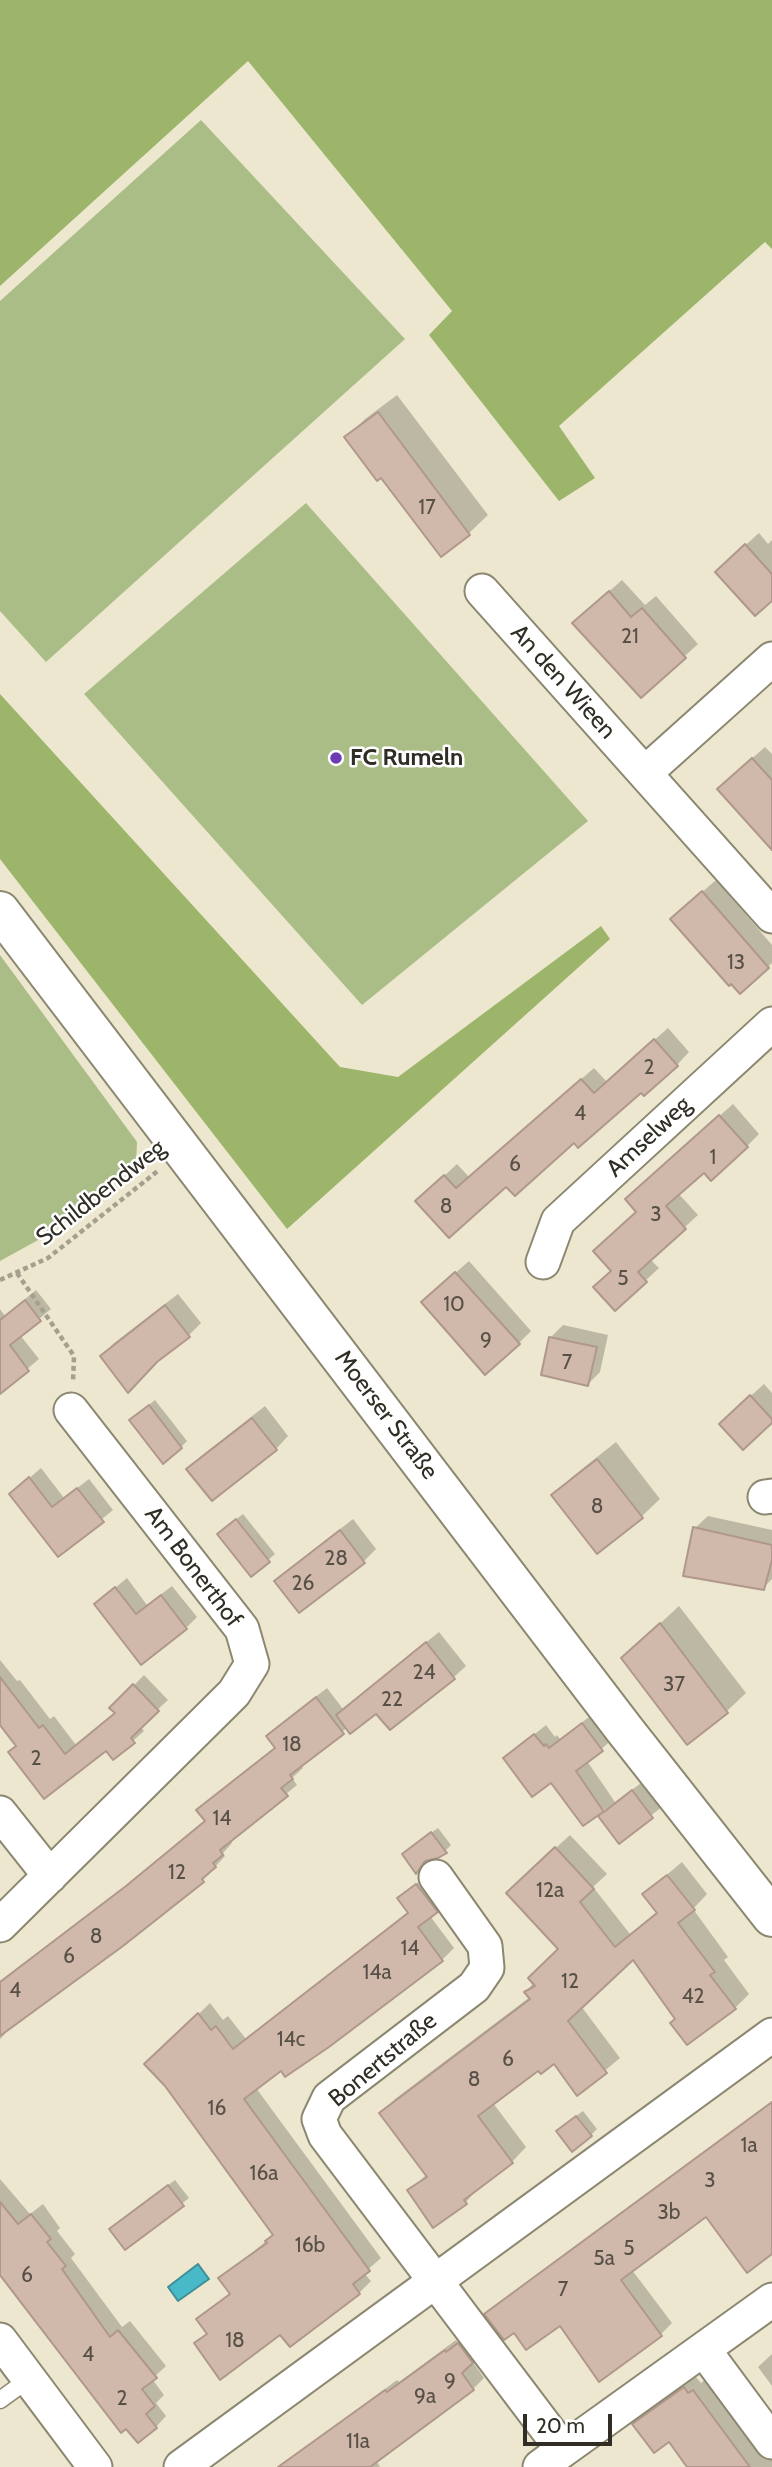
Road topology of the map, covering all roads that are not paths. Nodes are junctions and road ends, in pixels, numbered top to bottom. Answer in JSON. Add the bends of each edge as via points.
{"nodes":[{"id":1,"x":482,"y":591,"type":"dead end"},
{"id":2,"x":772,"y":659,"type":"edge"},
{"id":3,"x":645,"y":773,"type":"junction"},
{"id":4,"x":0,"y":911,"type":"edge"},
{"id":5,"x":772,"y":916,"type":"edge"},
{"id":6,"x":772,"y":1024,"type":"edge"},
{"id":7,"x":542,"y":1262,"type":"dead end"},
{"id":8,"x":71,"y":1410,"type":"road end"},
{"id":9,"x":0,"y":1813,"type":"edge"},
{"id":10,"x":50,"y":1876,"type":"junction"},
{"id":11,"x":436,"y":1877,"type":"dead end"},
{"id":12,"x":772,"y":1917,"type":"edge"},
{"id":13,"x":0,"y":1925,"type":"edge"},
{"id":14,"x":772,"y":2035,"type":"edge"},
{"id":15,"x":435,"y":2281,"type":"junction"},
{"id":16,"x":772,"y":2300,"type":"edge"},
{"id":17,"x":0,"y":2340,"type":"edge"},
{"id":18,"x":704,"y":2350,"type":"junction"},
{"id":19,"x":29,"y":2379,"type":"junction"},
{"id":20,"x":0,"y":2400,"type":"edge"},
{"id":21,"x":772,"y":2442,"type":"edge"},
{"id":22,"x":552,"y":2459,"type":"edge"},
{"id":23,"x":95,"y":2467,"type":"edge"},
{"id":24,"x":181,"y":2467,"type":"edge"}],
"edges":[{"from":1,"to":3,"type":"street","name":"An den Wieen"},
{"from":2,"to":3,"type":"street"},
{"from":3,"to":5,"type":"street","name":"An den Wieen"},
{"from":4,"to":12,"type":"main road","name":"Moerser Straße"},
{"from":6,"to":7,"type":"street","name":"Amselweg","via":[[558,1221]]},
{"from":8,"to":10,"type":"street","name":"Am Bonerthof","via":[[242,1629],[252,1664],[234,1693]]},
{"from":9,"to":10,"type":"street"},
{"from":10,"to":13,"type":"street","name":"Am Bonerthof"},
{"from":11,"to":15,"type":"street","name":"Bonertstraße","via":[[485,1946],[487,1968],[474,1987],[329,2098],[319,2119],[325,2135]]},
{"from":14,"to":15,"type":"street"},
{"from":15,"to":22,"type":"street"},
{"from":15,"to":24,"type":"street"},
{"from":16,"to":18,"type":"street"},
{"from":17,"to":19,"type":"street"},
{"from":18,"to":21,"type":"street"},
{"from":18,"to":22,"type":"street"},
{"from":19,"to":20,"type":"lane"},
{"from":19,"to":23,"type":"street"}]}
